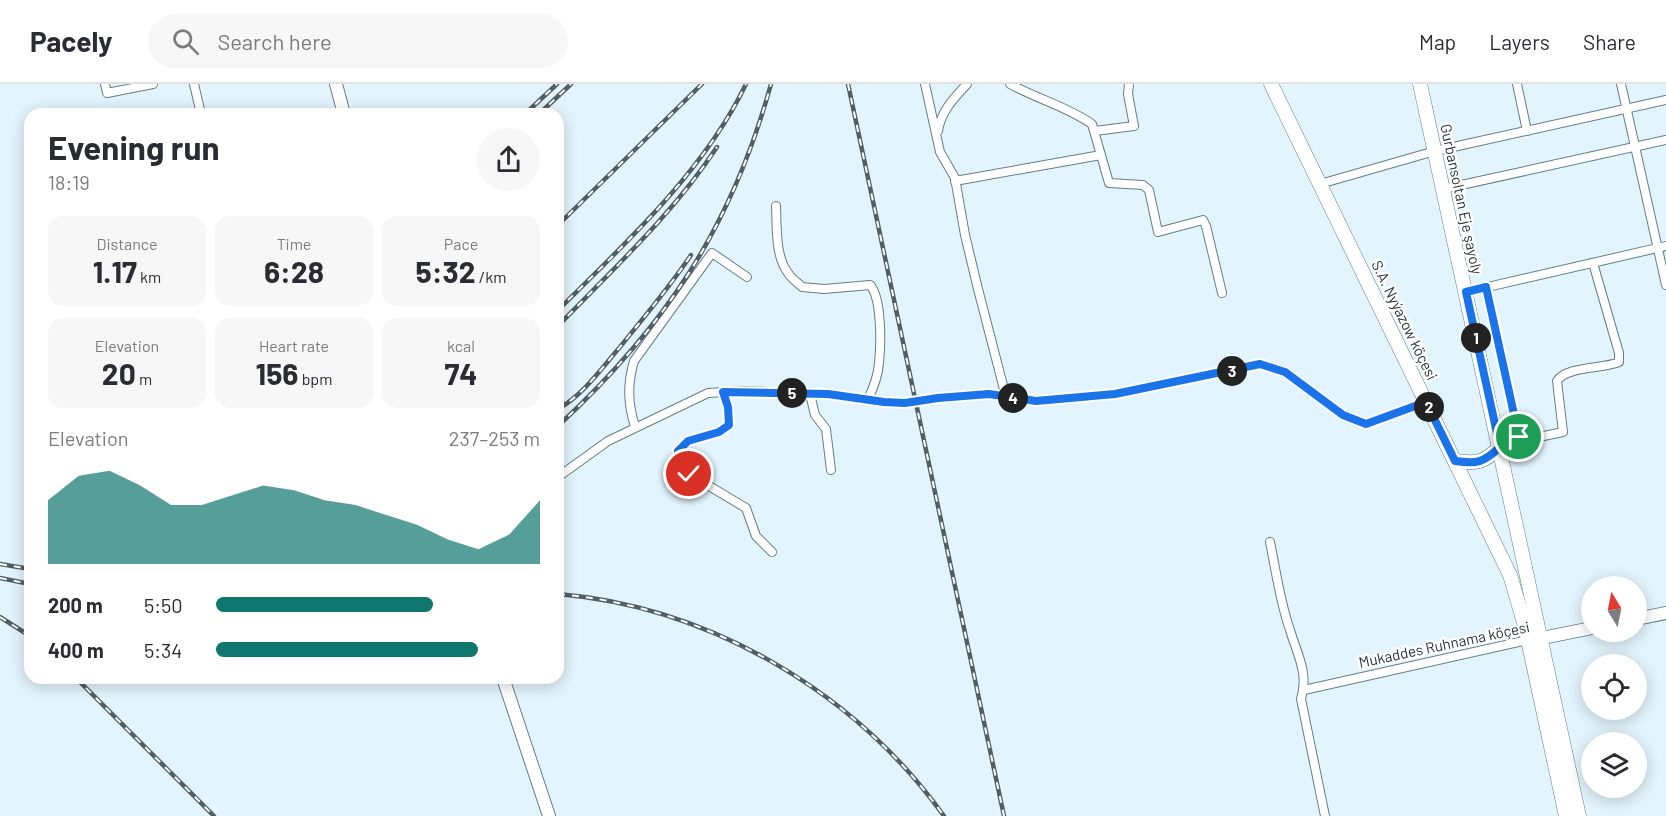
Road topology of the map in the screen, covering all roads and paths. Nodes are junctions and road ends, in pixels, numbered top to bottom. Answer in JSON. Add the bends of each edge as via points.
{"nodes":[{"id":1,"x":105,"y":84,"type":"edge"},
{"id":2,"x":153,"y":84,"type":"edge"},
{"id":3,"x":194,"y":84,"type":"edge"},
{"id":4,"x":336,"y":84,"type":"edge"},
{"id":5,"x":926,"y":84,"type":"edge"},
{"id":6,"x":967,"y":84,"type":"edge"},
{"id":7,"x":1010,"y":84,"type":"edge"},
{"id":8,"x":1129,"y":84,"type":"edge"},
{"id":9,"x":1272,"y":84,"type":"edge"},
{"id":10,"x":1420,"y":84,"type":"edge"},
{"id":11,"x":1517,"y":84,"type":"edge"},
{"id":12,"x":1621,"y":84,"type":"edge"},
{"id":13,"x":1666,"y":100,"type":"edge"},
{"id":14,"x":200,"y":108,"type":"edge"},
{"id":15,"x":342,"y":108,"type":"edge"},
{"id":16,"x":1627,"y":109,"type":"junction"},
{"id":17,"x":1095,"y":131,"type":"junction"},
{"id":18,"x":1527,"y":131,"type":"junction"},
{"id":19,"x":937,"y":137,"type":"junction"},
{"id":20,"x":1666,"y":140,"type":"edge"},
{"id":21,"x":1635,"y":147,"type":"junction"},
{"id":22,"x":1435,"y":151,"type":"junction"},
{"id":23,"x":1101,"y":155,"type":"junction"},
{"id":24,"x":955,"y":181,"type":"junction"},
{"id":25,"x":1320,"y":184,"type":"junction"},
{"id":26,"x":1443,"y":189,"type":"junction"},
{"id":27,"x":776,"y":206,"type":"dead end"},
{"id":28,"x":1662,"y":247,"type":"edge"},
{"id":29,"x":1593,"y":263,"type":"junction"},
{"id":30,"x":747,"y":277,"type":"dead end"},
{"id":31,"x":1666,"y":285,"type":"edge"},
{"id":32,"x":1486,"y":287,"type":"junction"},
{"id":33,"x":1466,"y":292,"type":"junction"},
{"id":34,"x":1222,"y":293,"type":"dead end"},
{"id":35,"x":723,"y":392,"type":"junction"},
{"id":36,"x":810,"y":394,"type":"junction"},
{"id":37,"x":1006,"y":397,"type":"junction"},
{"id":38,"x":868,"y":399,"type":"junction"},
{"id":39,"x":1426,"y":402,"type":"junction"},
{"id":40,"x":635,"y":428,"type":"junction"},
{"id":41,"x":1500,"y":447,"type":"junction"},
{"id":42,"x":1455,"y":461,"type":"junction"},
{"id":43,"x":831,"y":470,"type":"dead end"},
{"id":44,"x":564,"y":473,"type":"edge"},
{"id":45,"x":1270,"y":542,"type":"dead end"},
{"id":46,"x":772,"y":552,"type":"dead end"},
{"id":47,"x":1666,"y":613,"type":"edge"},
{"id":48,"x":1647,"y":617,"type":"edge"},
{"id":49,"x":1581,"y":630,"type":"edge"},
{"id":50,"x":1535,"y":639,"type":"junction"},
{"id":51,"x":505,"y":684,"type":"edge"},
{"id":52,"x":1304,"y":690,"type":"junction"},
{"id":53,"x":549,"y":816,"type":"edge"},
{"id":54,"x":1325,"y":816,"type":"edge"},
{"id":55,"x":1566,"y":816,"type":"edge"},
{"id":56,"x":1579,"y":816,"type":"edge"}],
"edges":[{"from":1,"to":2,"type":"street","via":[[107,93]]},
{"from":3,"to":14,"type":"street"},
{"from":4,"to":15,"type":"street"},
{"from":5,"to":19,"type":"street"},
{"from":6,"to":19,"type":"street","via":[[939,121]]},
{"from":7,"to":17,"type":"street","via":[[1068,108],[1092,124]]},
{"from":8,"to":17,"type":"street","via":[[1134,126]]},
{"from":9,"to":25,"type":"main road","name":"S.A. Nyýazow köçesi"},
{"from":10,"to":22,"type":"main road","name":"Gurbansoltan Eje şayoly"},
{"from":11,"to":18,"type":"street"},
{"from":12,"to":16,"type":"street"},
{"from":13,"to":16,"type":"street"},
{"from":16,"to":18,"type":"street"},
{"from":16,"to":21,"type":"street"},
{"from":17,"to":23,"type":"street"},
{"from":18,"to":22,"type":"street"},
{"from":19,"to":24,"type":"street"},
{"from":20,"to":21,"type":"street"},
{"from":21,"to":26,"type":"street"},
{"from":21,"to":28,"type":"street"},
{"from":22,"to":25,"type":"street"},
{"from":22,"to":26,"type":"main road","name":"Gurbansoltan Eje şayoly"},
{"from":23,"to":24,"type":"street"},
{"from":23,"to":34,"type":"street","via":[[1109,183],[1143,185],[1149,190],[1158,232],[1203,220]]},
{"from":24,"to":37,"type":"street"},
{"from":25,"to":39,"type":"main road","name":"S.A. Nyýazow köçesi"},
{"from":26,"to":33,"type":"main road","name":"Gurbansoltan Eje şayoly"},
{"from":27,"to":38,"type":"street","via":[[782,260],[802,288],[870,285],[875,290],[879,363]]},
{"from":28,"to":29,"type":"street"},
{"from":28,"to":31,"type":"street"},
{"from":29,"to":32,"type":"street"},
{"from":29,"to":32,"type":"street","via":[[1619,362],[1560,377],[1557,381],[1563,432],[1555,435],[1524,440],[1519,437]]},
{"from":30,"to":40,"type":"street","via":[[712,253],[634,361],[628,393]]},
{"from":32,"to":33,"type":"street"},
{"from":33,"to":41,"type":"main road","name":"Gurbansoltan Eje şayoly"},
{"from":35,"to":36,"type":"street"},
{"from":35,"to":40,"type":"street","via":[[708,393]]},
{"from":35,"to":46,"type":"street","via":[[729,425],[688,441],[678,451],[689,474],[746,508],[756,536]]},
{"from":36,"to":38,"type":"street"},
{"from":36,"to":43,"type":"street","via":[[815,415],[826,429]]},
{"from":37,"to":38,"type":"street","via":[[989,394],[905,403]]},
{"from":37,"to":39,"type":"street","via":[[1036,401],[1115,394],[1260,364],[1285,372],[1343,415],[1366,424]]},
{"from":39,"to":42,"type":"main road","name":"S.A. Nyýazow köçesi"},
{"from":40,"to":44,"type":"street","via":[[608,441]]},
{"from":41,"to":42,"type":"main road","via":[[1483,462]]},
{"from":41,"to":50,"type":"main road","name":"Gurbansoltan Eje şayoly"},
{"from":42,"to":50,"type":"main road","name":"S.A. Nyýazow köçesi","via":[[1510,575]]},
{"from":45,"to":52,"type":"street","via":[[1289,630],[1300,655]]},
{"from":47,"to":48,"type":"street"},
{"from":49,"to":50,"type":"street","name":"Mukaddes Ruhnama köçesi"},
{"from":50,"to":52,"type":"street","name":"Mukaddes Ruhnama köçesi"},
{"from":50,"to":55,"type":"main road","name":"S.A. Nyýazow köçesi"},
{"from":50,"to":56,"type":"main road","name":"S.A. Nyýazow köçesi"},
{"from":51,"to":53,"type":"street"},
{"from":52,"to":54,"type":"street","via":[[1301,699]]}]}
